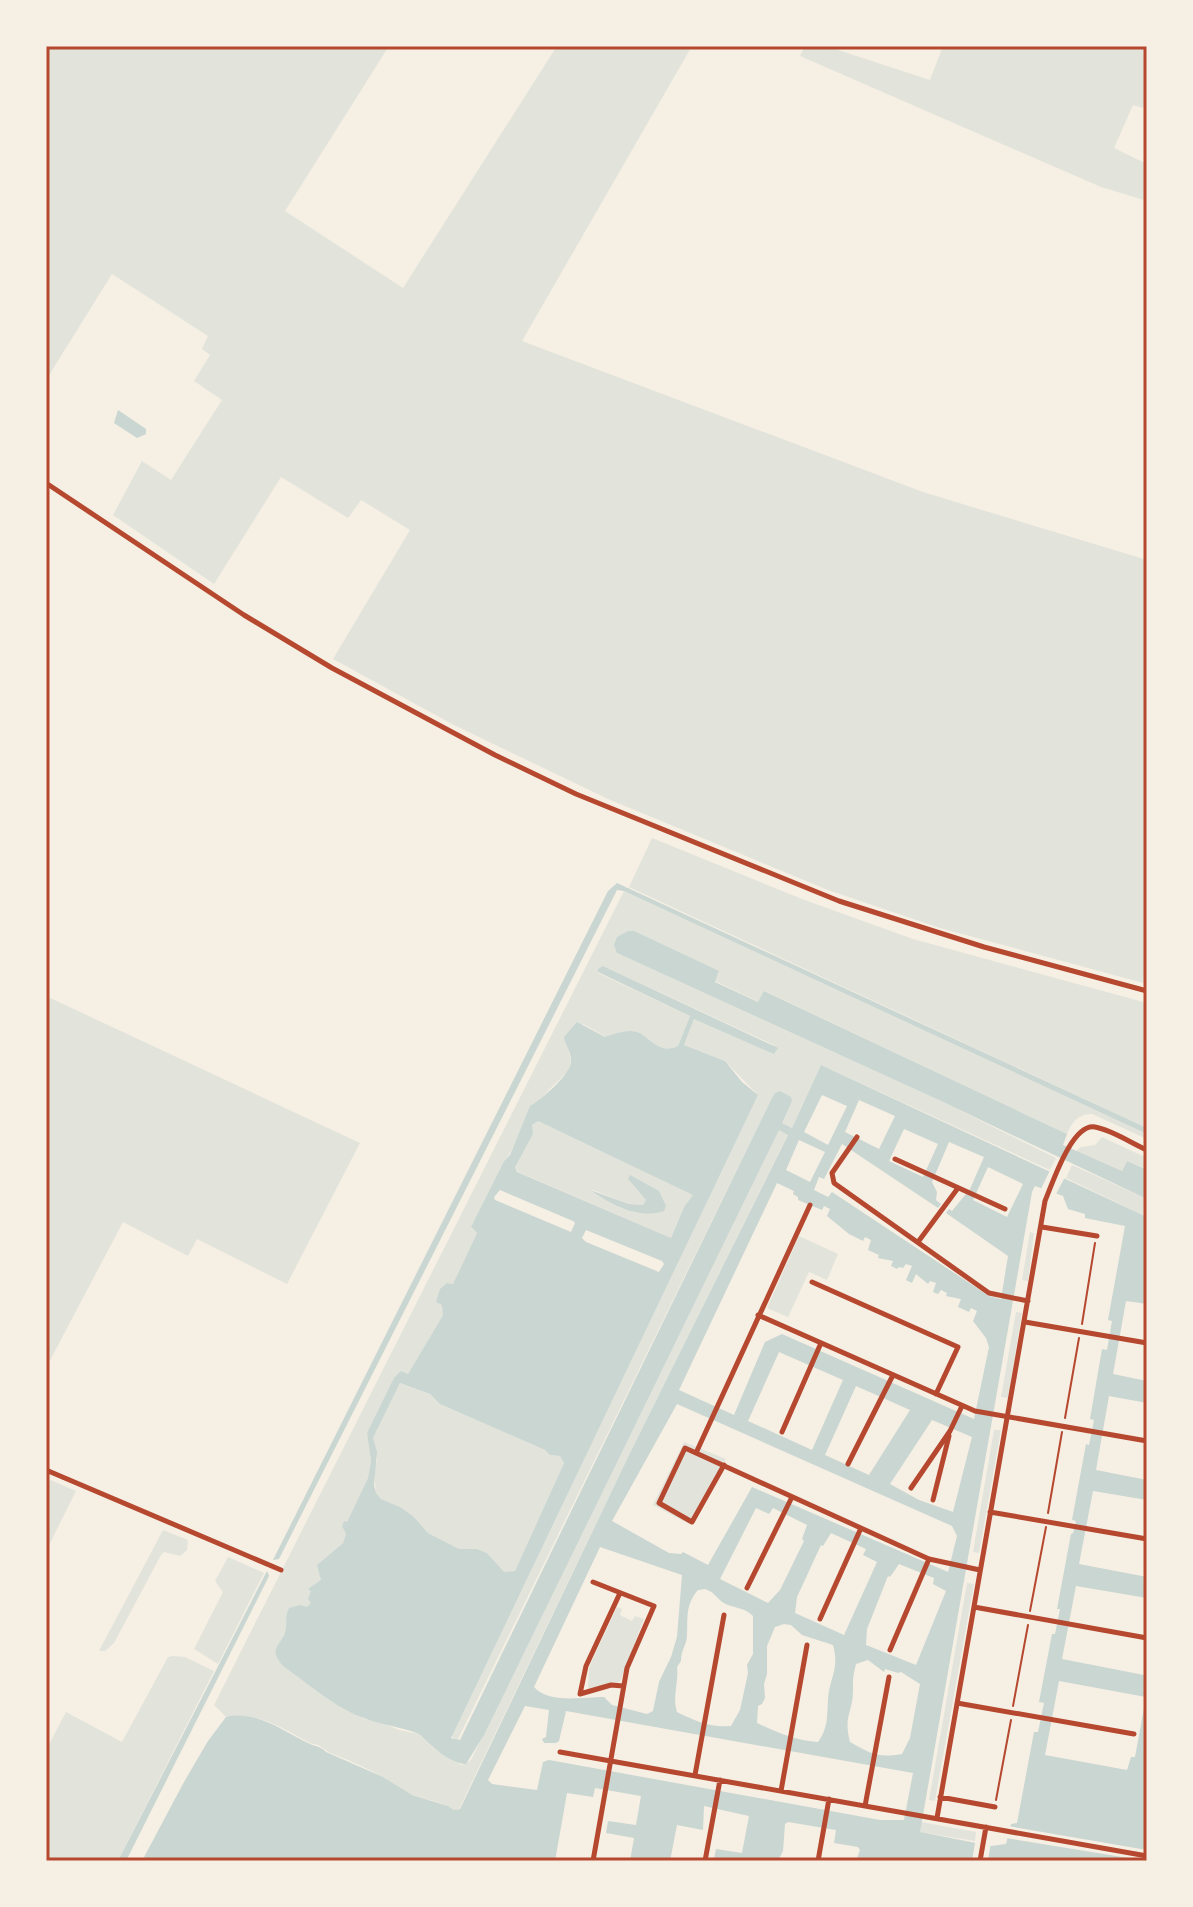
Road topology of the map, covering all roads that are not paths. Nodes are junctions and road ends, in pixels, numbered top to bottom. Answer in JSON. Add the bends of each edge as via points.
{"nodes":[{"id":1,"x":46,"y":483,"type":"edge"},
{"id":2,"x":1147,"y":991,"type":"edge"},
{"id":3,"x":857,"y":1137,"type":"dead end"},
{"id":4,"x":1147,"y":1150,"type":"edge"},
{"id":5,"x":895,"y":1159,"type":"dead end"},
{"id":6,"x":832,"y":1180,"type":"junction"},
{"id":7,"x":825,"y":1184,"type":"dead end"},
{"id":8,"x":958,"y":1188,"type":"junction"},
{"id":9,"x":810,"y":1205,"type":"dead end"},
{"id":10,"x":1005,"y":1209,"type":"dead end"},
{"id":11,"x":1042,"y":1227,"type":"junction"},
{"id":12,"x":1097,"y":1236,"type":"road end"},
{"id":13,"x":918,"y":1242,"type":"junction"},
{"id":14,"x":812,"y":1282,"type":"dead end"},
{"id":15,"x":1028,"y":1301,"type":"junction"},
{"id":16,"x":758,"y":1315,"type":"junction"},
{"id":17,"x":1025,"y":1322,"type":"junction"},
{"id":18,"x":1147,"y":1343,"type":"edge"},
{"id":19,"x":820,"y":1346,"type":"junction"},
{"id":20,"x":892,"y":1378,"type":"junction"},
{"id":21,"x":936,"y":1394,"type":"junction"},
{"id":22,"x":961,"y":1408,"type":"junction"},
{"id":23,"x":1007,"y":1416,"type":"junction"},
{"id":24,"x":950,"y":1431,"type":"junction"},
{"id":25,"x":782,"y":1432,"type":"dead end"},
{"id":26,"x":1147,"y":1441,"type":"edge"},
{"id":27,"x":696,"y":1453,"type":"junction"},
{"id":28,"x":848,"y":1464,"type":"dead end"},
{"id":29,"x":724,"y":1465,"type":"junction"},
{"id":30,"x":46,"y":1470,"type":"edge"},
{"id":31,"x":911,"y":1488,"type":"dead end"},
{"id":32,"x":791,"y":1499,"type":"junction"},
{"id":33,"x":933,"y":1500,"type":"dead end"},
{"id":34,"x":990,"y":1512,"type":"junction"},
{"id":35,"x":860,"y":1530,"type":"junction"},
{"id":36,"x":1147,"y":1539,"type":"edge"},
{"id":37,"x":928,"y":1560,"type":"junction"},
{"id":38,"x":281,"y":1570,"type":"dead end"},
{"id":39,"x":980,"y":1570,"type":"junction"},
{"id":40,"x":593,"y":1582,"type":"dead end"},
{"id":41,"x":747,"y":1588,"type":"dead end"},
{"id":42,"x":620,"y":1593,"type":"junction"},
{"id":43,"x":974,"y":1607,"type":"junction"},
{"id":44,"x":724,"y":1615,"type":"dead end"},
{"id":45,"x":820,"y":1619,"type":"dead end"},
{"id":46,"x":1147,"y":1638,"type":"edge"},
{"id":47,"x":807,"y":1645,"type":"dead end"},
{"id":48,"x":890,"y":1650,"type":"dead end"},
{"id":49,"x":889,"y":1677,"type":"dead end"},
{"id":50,"x":623,"y":1686,"type":"junction"},
{"id":51,"x":957,"y":1703,"type":"junction"},
{"id":52,"x":1134,"y":1734,"type":"dead end"},
{"id":53,"x":560,"y":1752,"type":"dead end"},
{"id":54,"x":610,"y":1760,"type":"junction"},
{"id":55,"x":695,"y":1775,"type":"junction"},
{"id":56,"x":719,"y":1782,"type":"junction"},
{"id":57,"x":781,"y":1791,"type":"junction"},
{"id":58,"x":940,"y":1797,"type":"junction"},
{"id":59,"x":829,"y":1802,"type":"junction"},
{"id":60,"x":865,"y":1806,"type":"junction"},
{"id":61,"x":995,"y":1807,"type":"road end"},
{"id":62,"x":937,"y":1818,"type":"junction"},
{"id":63,"x":986,"y":1827,"type":"junction"},
{"id":64,"x":1147,"y":1856,"type":"edge"},
{"id":65,"x":593,"y":1861,"type":"edge"},
{"id":66,"x":705,"y":1861,"type":"edge"},
{"id":67,"x":818,"y":1861,"type":"edge"},
{"id":68,"x":980,"y":1861,"type":"edge"}],
"edges":[{"from":1,"to":2,"type":"street","via":[[332,668],[576,794],[839,901]]},
{"from":3,"to":6,"type":"street"},
{"from":4,"to":11,"type":"street","via":[[1095,1127],[1079,1132],[1047,1196]]},
{"from":5,"to":8,"type":"street"},
{"from":6,"to":7,"type":"street"},
{"from":6,"to":13,"type":"street"},
{"from":8,"to":10,"type":"street"},
{"from":8,"to":13,"type":"street"},
{"from":9,"to":16,"type":"street"},
{"from":11,"to":12,"type":"street"},
{"from":11,"to":15,"type":"street"},
{"from":13,"to":15,"type":"street","via":[[995,1295]]},
{"from":14,"to":21,"type":"street","via":[[958,1347]]},
{"from":15,"to":17,"type":"street"},
{"from":16,"to":19,"type":"street"},
{"from":16,"to":27,"type":"street"},
{"from":17,"to":18,"type":"street"},
{"from":17,"to":23,"type":"street"},
{"from":19,"to":20,"type":"street"},
{"from":19,"to":25,"type":"street"},
{"from":20,"to":21,"type":"street"},
{"from":20,"to":28,"type":"street"},
{"from":21,"to":22,"type":"street"},
{"from":22,"to":23,"type":"street"},
{"from":22,"to":24,"type":"street"},
{"from":23,"to":26,"type":"street"},
{"from":23,"to":34,"type":"street"},
{"from":24,"to":31,"type":"street"},
{"from":24,"to":33,"type":"street"},
{"from":27,"to":29,"type":"street"},
{"from":27,"to":29,"type":"street","via":[[685,1448],[659,1503],[692,1522]]},
{"from":29,"to":32,"type":"street"},
{"from":30,"to":38,"type":"street"},
{"from":32,"to":35,"type":"street"},
{"from":32,"to":41,"type":"street"},
{"from":34,"to":36,"type":"street"},
{"from":34,"to":39,"type":"street"},
{"from":35,"to":37,"type":"street"},
{"from":35,"to":45,"type":"street"},
{"from":37,"to":39,"type":"street"},
{"from":37,"to":48,"type":"street"},
{"from":39,"to":43,"type":"street"},
{"from":40,"to":42,"type":"street"},
{"from":42,"to":50,"type":"street","via":[[654,1606]]},
{"from":42,"to":50,"type":"street","via":[[586,1666],[580,1694]]},
{"from":43,"to":46,"type":"street"},
{"from":43,"to":51,"type":"street"},
{"from":44,"to":55,"type":"street"},
{"from":47,"to":57,"type":"street"},
{"from":49,"to":60,"type":"street"},
{"from":50,"to":54,"type":"street"},
{"from":51,"to":52,"type":"street"},
{"from":51,"to":58,"type":"street"},
{"from":53,"to":54,"type":"street"},
{"from":54,"to":55,"type":"street"},
{"from":54,"to":65,"type":"street"},
{"from":55,"to":56,"type":"street"},
{"from":56,"to":57,"type":"street"},
{"from":56,"to":66,"type":"street"},
{"from":57,"to":59,"type":"street"},
{"from":58,"to":61,"type":"street"},
{"from":58,"to":62,"type":"street"},
{"from":59,"to":60,"type":"street"},
{"from":59,"to":67,"type":"street"},
{"from":60,"to":62,"type":"street"},
{"from":62,"to":63,"type":"street"},
{"from":63,"to":64,"type":"street"},
{"from":63,"to":68,"type":"street"}]}
